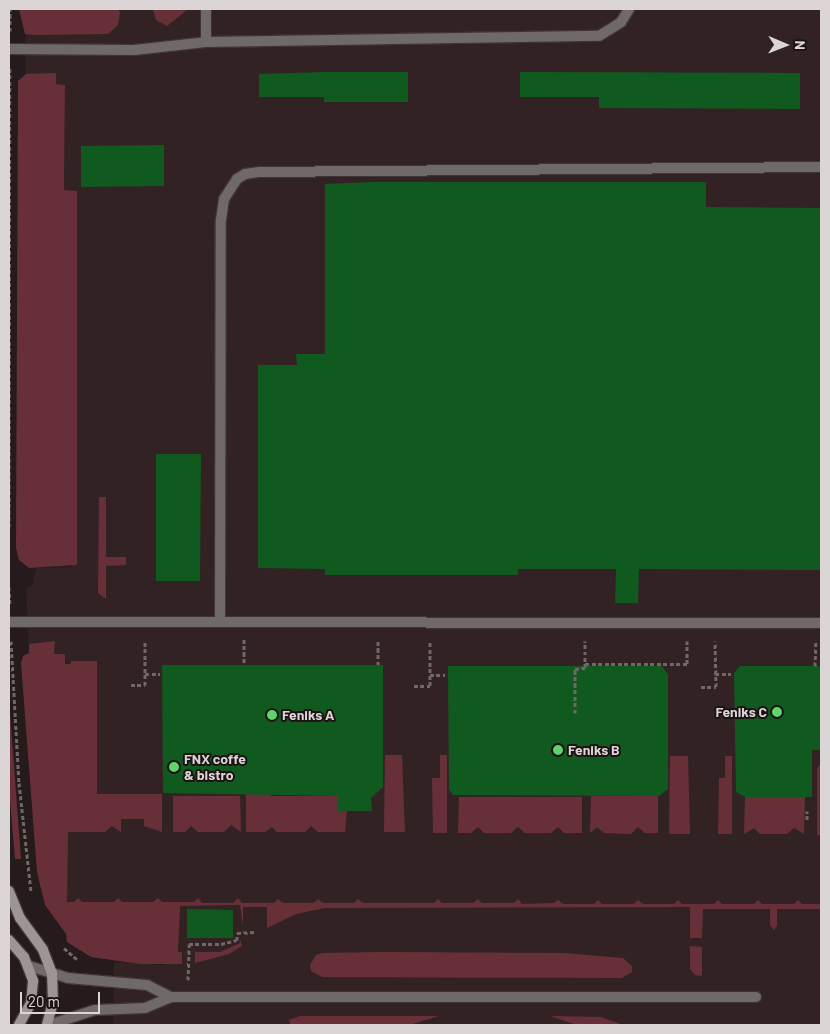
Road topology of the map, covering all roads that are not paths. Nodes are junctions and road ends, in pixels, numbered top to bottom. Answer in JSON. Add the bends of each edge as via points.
{"nodes":[{"id":1,"x":206,"y":9,"type":"edge"},
{"id":2,"x":629,"y":9,"type":"edge"},
{"id":3,"x":206,"y":42,"type":"junction"},
{"id":4,"x":9,"y":49,"type":"edge"},
{"id":5,"x":821,"y":166,"type":"edge"},
{"id":6,"x":9,"y":622,"type":"edge"},
{"id":7,"x":220,"y":622,"type":"junction"},
{"id":8,"x":821,"y":623,"type":"edge"},
{"id":9,"x":9,"y":891,"type":"edge"},
{"id":10,"x":9,"y":940,"type":"edge"},
{"id":11,"x":29,"y":966,"type":"junction"},
{"id":12,"x":52,"y":973,"type":"junction"},
{"id":13,"x":171,"y":997,"type":"junction"},
{"id":14,"x":756,"y":997,"type":"dead end"},
{"id":15,"x":19,"y":1025,"type":"edge"},
{"id":16,"x":48,"y":1025,"type":"edge"}],
"edges":[{"from":1,"to":3,"type":"street"},
{"from":2,"to":3,"type":"street","via":[[621,22],[599,36]]},
{"from":3,"to":4,"type":"street","via":[[134,50]]},
{"from":5,"to":7,"type":"street","via":[[260,172],[237,179],[224,199],[221,220]]},
{"from":6,"to":7,"type":"street"},
{"from":7,"to":8,"type":"street"},
{"from":9,"to":12,"type":"main road","via":[[20,918],[43,950]]},
{"from":10,"to":11,"type":"main road"},
{"from":11,"to":12,"type":"street"},
{"from":11,"to":15,"type":"main road","via":[[33,981],[31,1003]]},
{"from":12,"to":13,"type":"street","via":[[95,982],[147,985]]},
{"from":12,"to":16,"type":"main road","via":[[53,1002]]},
{"from":13,"to":14,"type":"street"},
{"from":13,"to":16,"type":"street","via":[[145,1008],[95,1010]]}]}
